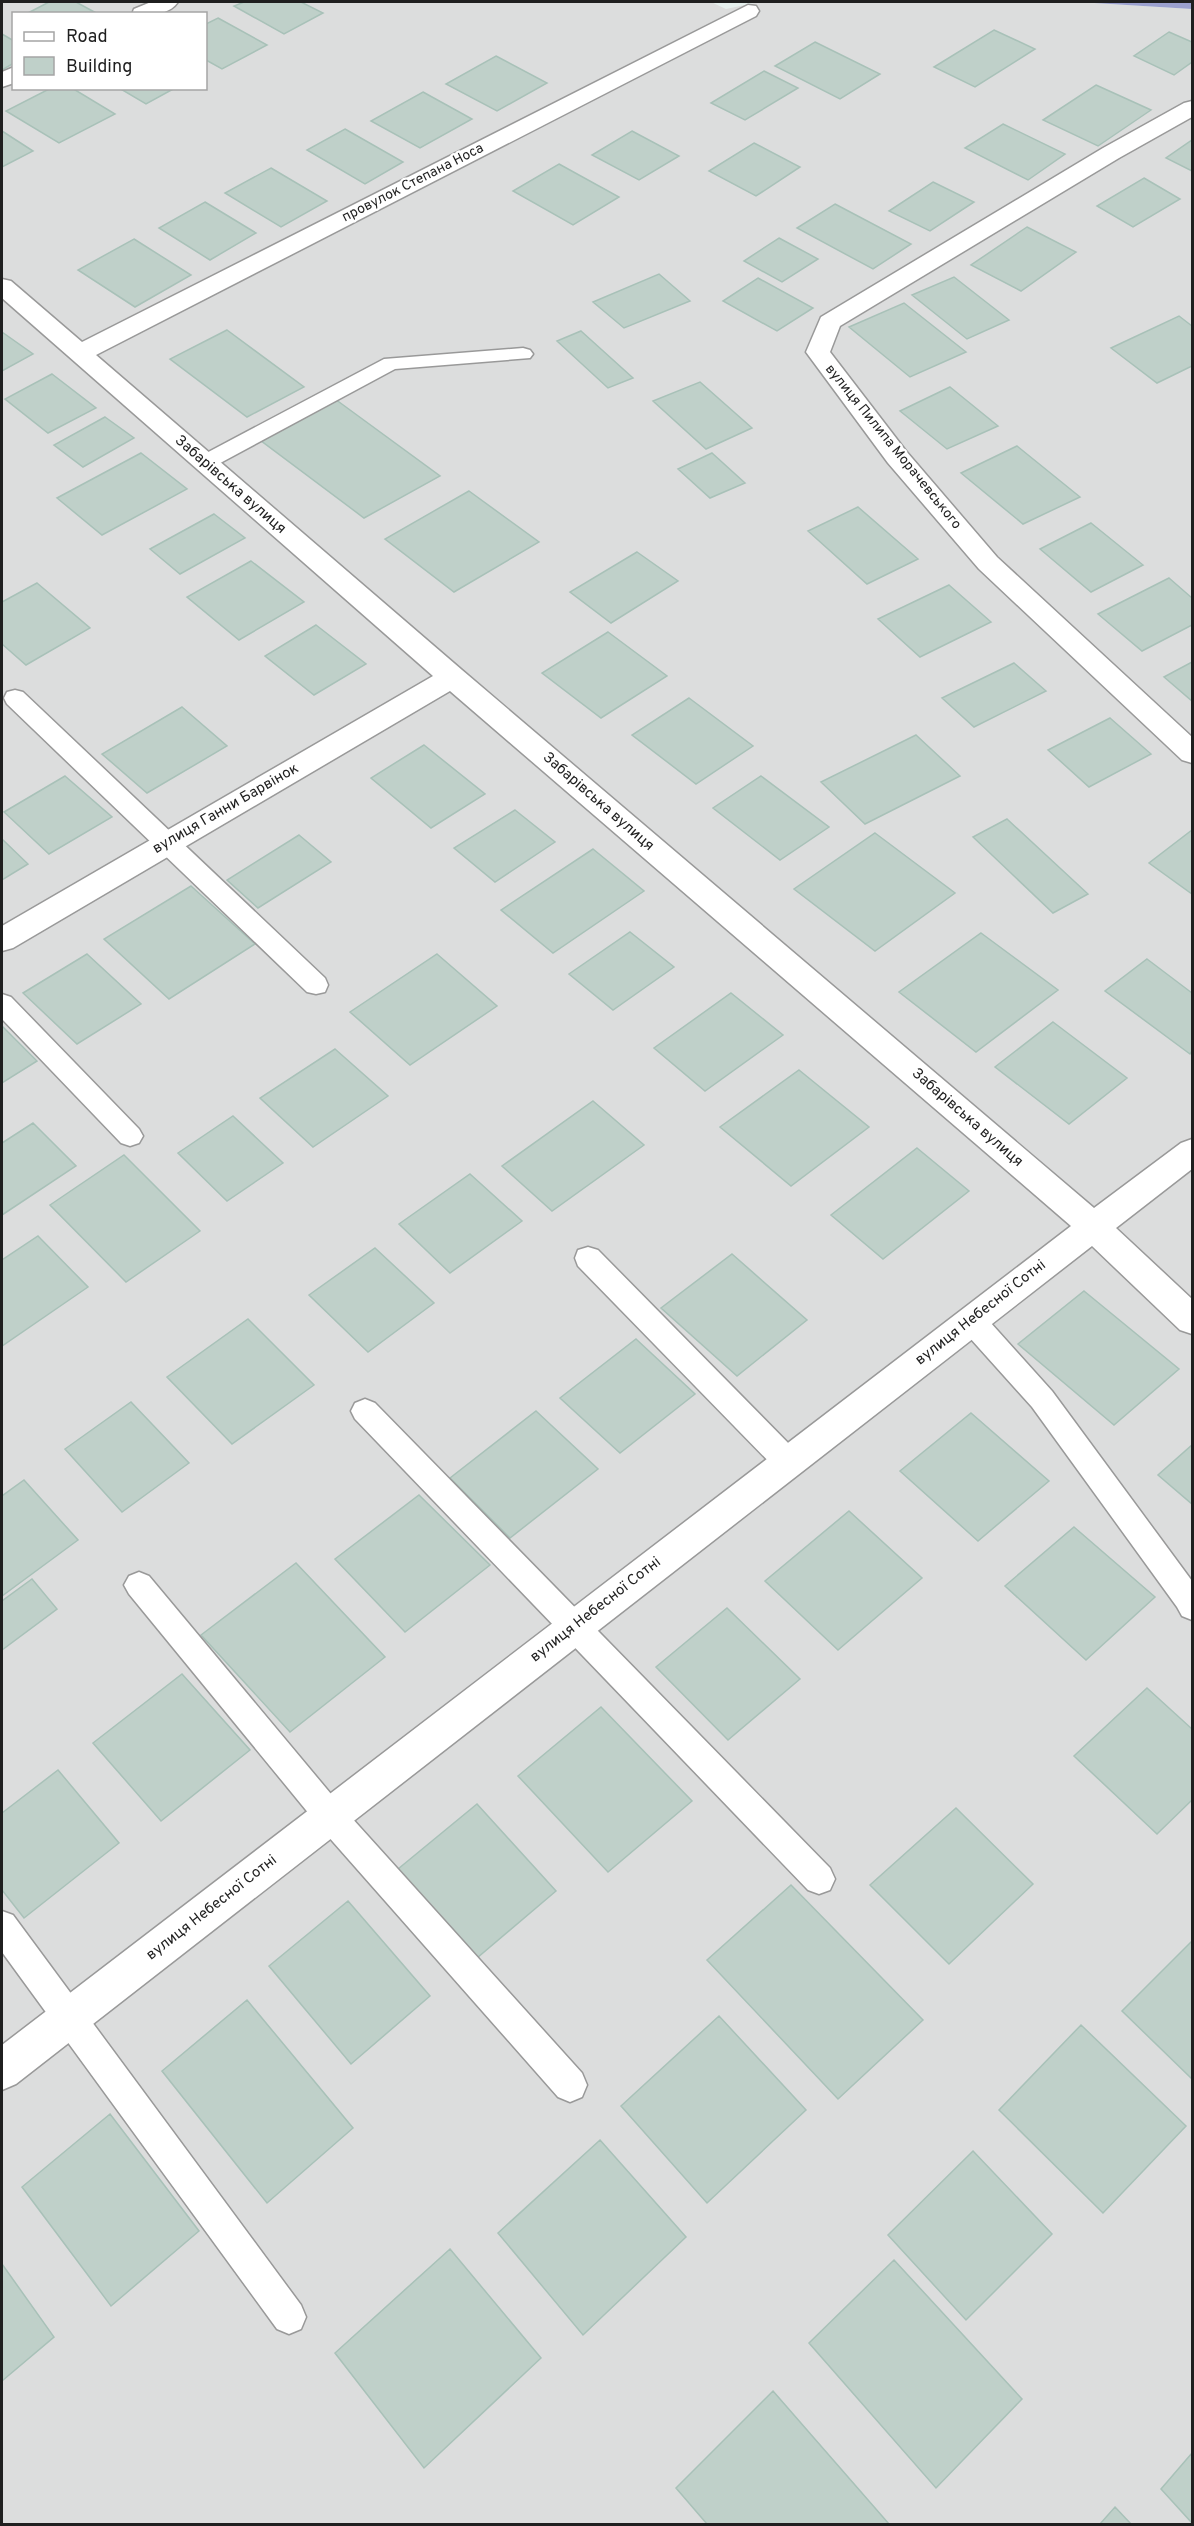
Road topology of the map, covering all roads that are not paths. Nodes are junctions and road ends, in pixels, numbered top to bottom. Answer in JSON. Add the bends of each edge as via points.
{"nodes":[{"id":1,"x":167,"y":2,"type":"edge"},
{"id":2,"x":748,"y":11,"type":"dead end"},
{"id":3,"x":146,"y":12,"type":"edge"},
{"id":4,"x":1192,"y":108,"type":"edge"},
{"id":5,"x":2,"y":286,"type":"edge"},
{"id":6,"x":78,"y":354,"type":"junction"},
{"id":7,"x":523,"y":354,"type":"dead end"},
{"id":8,"x":204,"y":463,"type":"junction"},
{"id":9,"x":452,"y":677,"type":"junction"},
{"id":10,"x":15,"y":698,"type":"dead end"},
{"id":11,"x":1192,"y":753,"type":"edge"},
{"id":12,"x":166,"y":844,"type":"junction"},
{"id":13,"x":2,"y":940,"type":"edge"},
{"id":14,"x":316,"y":985,"type":"dead end"},
{"id":15,"x":2,"y":1004,"type":"edge"},
{"id":16,"x":130,"y":1136,"type":"dead end"},
{"id":17,"x":1192,"y":1152,"type":"edge"},
{"id":18,"x":1093,"y":1226,"type":"junction"},
{"id":19,"x":588,"y":1258,"type":"dead end"},
{"id":20,"x":971,"y":1320,"type":"junction"},
{"id":21,"x":1192,"y":1320,"type":"edge"},
{"id":22,"x":365,"y":1411,"type":"dead end"},
{"id":23,"x":788,"y":1462,"type":"junction"},
{"id":24,"x":139,"y":1585,"type":"dead end"},
{"id":25,"x":1192,"y":1607,"type":"edge"},
{"id":26,"x":575,"y":1627,"type":"junction"},
{"id":27,"x":330,"y":1816,"type":"junction"},
{"id":28,"x":819,"y":1879,"type":"dead end"},
{"id":29,"x":2,"y":1926,"type":"edge"},
{"id":30,"x":70,"y":2018,"type":"junction"},
{"id":31,"x":2,"y":2070,"type":"edge"},
{"id":32,"x":570,"y":2085,"type":"dead end"},
{"id":33,"x":289,"y":2317,"type":"dead end"}],
"edges":[{"from":1,"to":3,"type":"street"},
{"from":2,"to":6,"type":"street","name":"провулок Степана Носа"},
{"from":4,"to":11,"type":"street","name":"вулиця Пилипа Морачевського","via":[[830,322],[818,352],[897,457],[988,563]]},
{"from":5,"to":6,"type":"street","name":"Забарівська вулиця"},
{"from":6,"to":8,"type":"street","name":"Забарівська вулиця"},
{"from":7,"to":8,"type":"lane","via":[[391,363]]},
{"from":8,"to":9,"type":"street","name":"Забарівська вулиця"},
{"from":9,"to":12,"type":"street","name":"вулиця Ганни Барвінок"},
{"from":9,"to":18,"type":"street","name":"Забарівська вулиця"},
{"from":10,"to":12,"type":"lane"},
{"from":12,"to":13,"type":"street","name":"вулиця Ганни Барвінок"},
{"from":12,"to":14,"type":"lane"},
{"from":15,"to":16,"type":"lane"},
{"from":17,"to":18,"type":"street","name":"вулиця Небесної Сотні"},
{"from":18,"to":20,"type":"street","name":"вулиця Небесної Сотні"},
{"from":18,"to":21,"type":"street","name":"Забарівська вулиця"},
{"from":19,"to":23,"type":"lane"},
{"from":20,"to":23,"type":"street","name":"вулиця Небесної Сотні"},
{"from":20,"to":25,"type":"lane","via":[[1042,1399]]},
{"from":22,"to":26,"type":"lane"},
{"from":23,"to":26,"type":"street","name":"вулиця Небесної Сотні"},
{"from":24,"to":27,"type":"lane"},
{"from":26,"to":27,"type":"street","name":"вулиця Небесної Сотні"},
{"from":26,"to":28,"type":"lane"},
{"from":27,"to":30,"type":"street","name":"вулиця Небесної Сотні"},
{"from":27,"to":32,"type":"lane"},
{"from":29,"to":30,"type":"lane"},
{"from":30,"to":31,"type":"street","name":"вулиця Небесної Сотні"},
{"from":30,"to":33,"type":"lane"}]}
